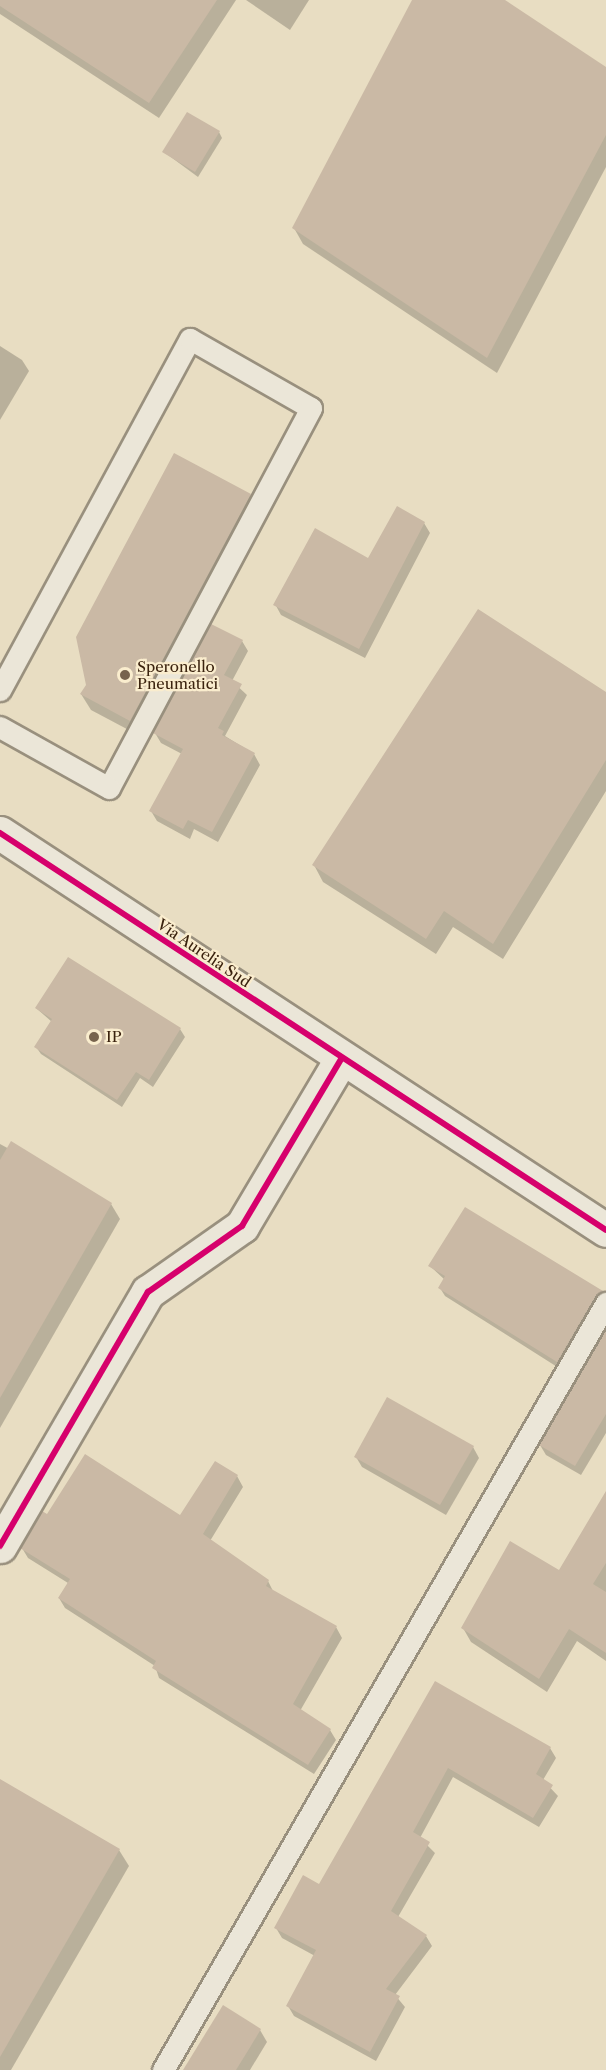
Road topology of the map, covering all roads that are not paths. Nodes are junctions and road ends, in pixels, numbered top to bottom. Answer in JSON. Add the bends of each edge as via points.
{"nodes":[{"id":1,"x":0,"y":690,"type":"edge"},
{"id":2,"x":0,"y":727,"type":"edge"},
{"id":3,"x":0,"y":833,"type":"edge"},
{"id":4,"x":341,"y":1059,"type":"junction"},
{"id":5,"x":606,"y":1230,"type":"edge"},
{"id":6,"x":606,"y":1303,"type":"edge"},
{"id":7,"x":0,"y":1546,"type":"edge"},
{"id":8,"x":163,"y":2070,"type":"edge"}],
"edges":[{"from":1,"to":2,"type":"lane","via":[[190,339],[311,408],[109,788]]},
{"from":3,"to":4,"type":"main road","name":"Via Aurelia Sud"},
{"from":4,"to":5,"type":"main road","name":"Via Aurelia Sud"},
{"from":4,"to":7,"type":"main road","via":[[242,1226],[148,1292]]},
{"from":6,"to":8,"type":"lane"}]}
